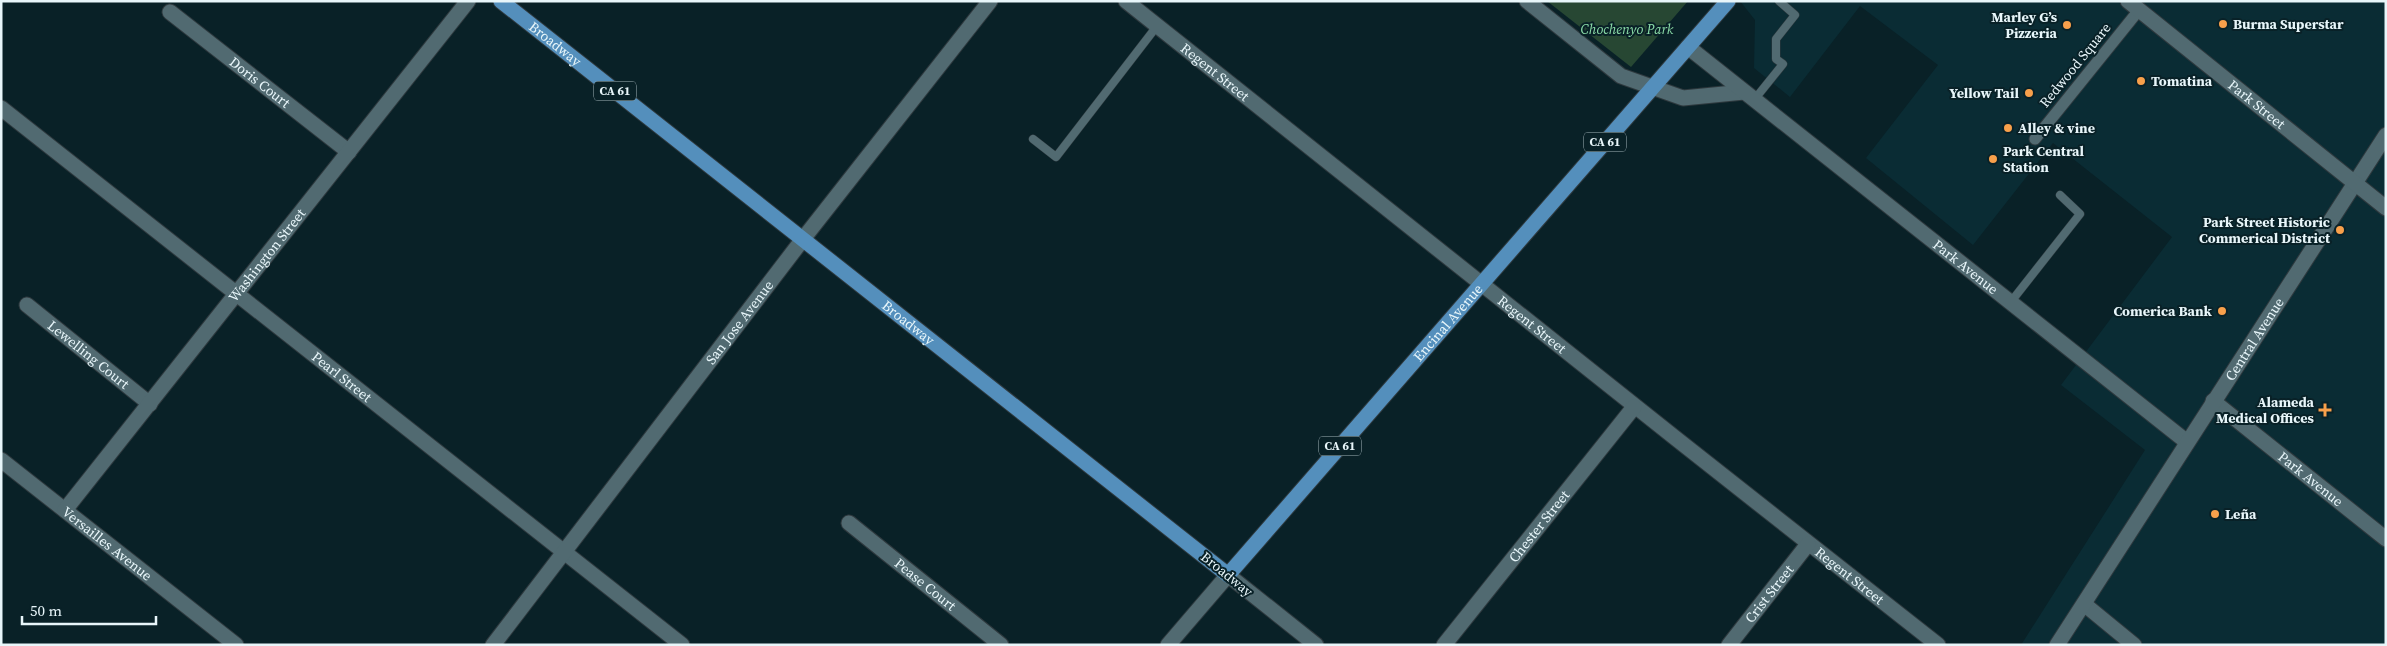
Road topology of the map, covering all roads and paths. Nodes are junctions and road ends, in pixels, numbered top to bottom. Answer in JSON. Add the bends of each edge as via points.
{"nodes":[{"id":1,"x":468,"y":1,"type":"edge"},
{"id":2,"x":501,"y":1,"type":"edge"},
{"id":3,"x":990,"y":1,"type":"edge"},
{"id":4,"x":1126,"y":1,"type":"edge"},
{"id":5,"x":1527,"y":1,"type":"edge"},
{"id":6,"x":1779,"y":1,"type":"edge"},
{"id":7,"x":1725,"y":2,"type":"edge"},
{"id":8,"x":2133,"y":6,"type":"edge"},
{"id":9,"x":170,"y":12,"type":"dead end"},
{"id":10,"x":1157,"y":26,"type":"junction"},
{"id":11,"x":1688,"y":48,"type":"junction"},
{"id":12,"x":1652,"y":88,"type":"junction"},
{"id":13,"x":1749,"y":96,"type":"junction"},
{"id":14,"x":1,"y":108,"type":"edge"},
{"id":15,"x":2386,"y":135,"type":"edge"},
{"id":16,"x":1033,"y":139,"type":"dead end"},
{"id":17,"x":2036,"y":139,"type":"dead end"},
{"id":18,"x":349,"y":152,"type":"junction"},
{"id":19,"x":2354,"y":182,"type":"junction"},
{"id":20,"x":2060,"y":195,"type":"dead end"},
{"id":21,"x":2386,"y":208,"type":"edge"},
{"id":22,"x":803,"y":239,"type":"junction"},
{"id":23,"x":1482,"y":283,"type":"junction"},
{"id":24,"x":237,"y":294,"type":"junction"},
{"id":25,"x":2010,"y":303,"type":"junction"},
{"id":26,"x":27,"y":305,"type":"dead end"},
{"id":27,"x":2213,"y":401,"type":"junction"},
{"id":28,"x":150,"y":404,"type":"junction"},
{"id":29,"x":1634,"y":406,"type":"junction"},
{"id":30,"x":2187,"y":442,"type":"junction"},
{"id":31,"x":1,"y":460,"type":"edge"},
{"id":32,"x":65,"y":510,"type":"junction"},
{"id":33,"x":849,"y":523,"type":"dead end"},
{"id":34,"x":2386,"y":539,"type":"edge"},
{"id":35,"x":1808,"y":544,"type":"junction"},
{"id":36,"x":564,"y":552,"type":"junction"},
{"id":37,"x":1228,"y":574,"type":"junction"},
{"id":38,"x":2084,"y":604,"type":"junction"},
{"id":39,"x":236,"y":645,"type":"edge"},
{"id":40,"x":493,"y":645,"type":"edge"},
{"id":41,"x":682,"y":645,"type":"edge"},
{"id":42,"x":1001,"y":645,"type":"edge"},
{"id":43,"x":1168,"y":645,"type":"edge"},
{"id":44,"x":1316,"y":645,"type":"edge"},
{"id":45,"x":1444,"y":645,"type":"edge"},
{"id":46,"x":1729,"y":645,"type":"edge"},
{"id":47,"x":1938,"y":645,"type":"edge"},
{"id":48,"x":2057,"y":645,"type":"edge"},
{"id":49,"x":2134,"y":645,"type":"edge"}],
"edges":[{"from":1,"to":18,"type":"street","name":"Washington Street"},
{"from":2,"to":22,"type":"main road","name":"Broadway","number":"CA 61"},
{"from":3,"to":22,"type":"street","name":"San Jose Avenue"},
{"from":4,"to":10,"type":"street","name":"Regent Street"},
{"from":5,"to":12,"type":"street","via":[[1621,76]]},
{"from":6,"to":13,"type":"lane","via":[[1795,15],[1776,39],[1776,59],[1783,64]]},
{"from":7,"to":11,"type":"main road","name":"Encinal Avenue","number":"CA 61"},
{"from":8,"to":17,"type":"street","name":"Redwood Square"},
{"from":8,"to":19,"type":"street","name":"Park Street"},
{"from":9,"to":18,"type":"street","name":"Doris Court"},
{"from":10,"to":16,"type":"lane","via":[[1056,157]]},
{"from":10,"to":23,"type":"street","name":"Regent Street"},
{"from":11,"to":12,"type":"main road","name":"Encinal Avenue","number":"CA 61"},
{"from":11,"to":13,"type":"street","name":"Park Avenue"},
{"from":12,"to":13,"type":"street","via":[[1684,98]]},
{"from":12,"to":23,"type":"main road","name":"Encinal Avenue","number":"CA 61"},
{"from":13,"to":25,"type":"street","name":"Park Avenue"},
{"from":14,"to":24,"type":"street","name":"Pearl Street"},
{"from":15,"to":19,"type":"street","name":"Central Avenue"},
{"from":18,"to":24,"type":"street","name":"Washington Street"},
{"from":19,"to":21,"type":"street","name":"Park Street"},
{"from":19,"to":27,"type":"street","name":"Central Avenue"},
{"from":20,"to":25,"type":"lane","via":[[2080,214]]},
{"from":22,"to":36,"type":"street","name":"San Jose Avenue"},
{"from":22,"to":37,"type":"main road","name":"Broadway","number":"CA 61"},
{"from":23,"to":29,"type":"street","name":"Regent Street"},
{"from":23,"to":37,"type":"main road","name":"Encinal Avenue","number":"CA 61"},
{"from":24,"to":28,"type":"street","name":"Washington Street"},
{"from":24,"to":36,"type":"street","name":"Pearl Street"},
{"from":25,"to":30,"type":"street","name":"Park Avenue"},
{"from":26,"to":28,"type":"street","name":"Lewelling Court"},
{"from":27,"to":30,"type":"street","name":"Central Avenue"},
{"from":27,"to":34,"type":"street","name":"Park Avenue"},
{"from":28,"to":32,"type":"street","name":"Washington Street"},
{"from":29,"to":35,"type":"street","name":"Regent Street"},
{"from":29,"to":45,"type":"street","name":"Chester Street"},
{"from":30,"to":38,"type":"street","name":"Central Avenue"},
{"from":31,"to":32,"type":"street","name":"Versailles Avenue"},
{"from":32,"to":39,"type":"street","name":"Versailles Avenue"},
{"from":33,"to":42,"type":"street","name":"Pease Court"},
{"from":35,"to":46,"type":"street","name":"Crist Street"},
{"from":35,"to":47,"type":"street","name":"Regent Street"},
{"from":36,"to":40,"type":"street","name":"San Jose Avenue"},
{"from":36,"to":41,"type":"street","name":"Pearl Street"},
{"from":37,"to":43,"type":"street","name":"Encinal Avenue"},
{"from":37,"to":44,"type":"street","name":"Broadway"},
{"from":38,"to":48,"type":"street","name":"Central Avenue"},
{"from":38,"to":49,"type":"street"}]}
